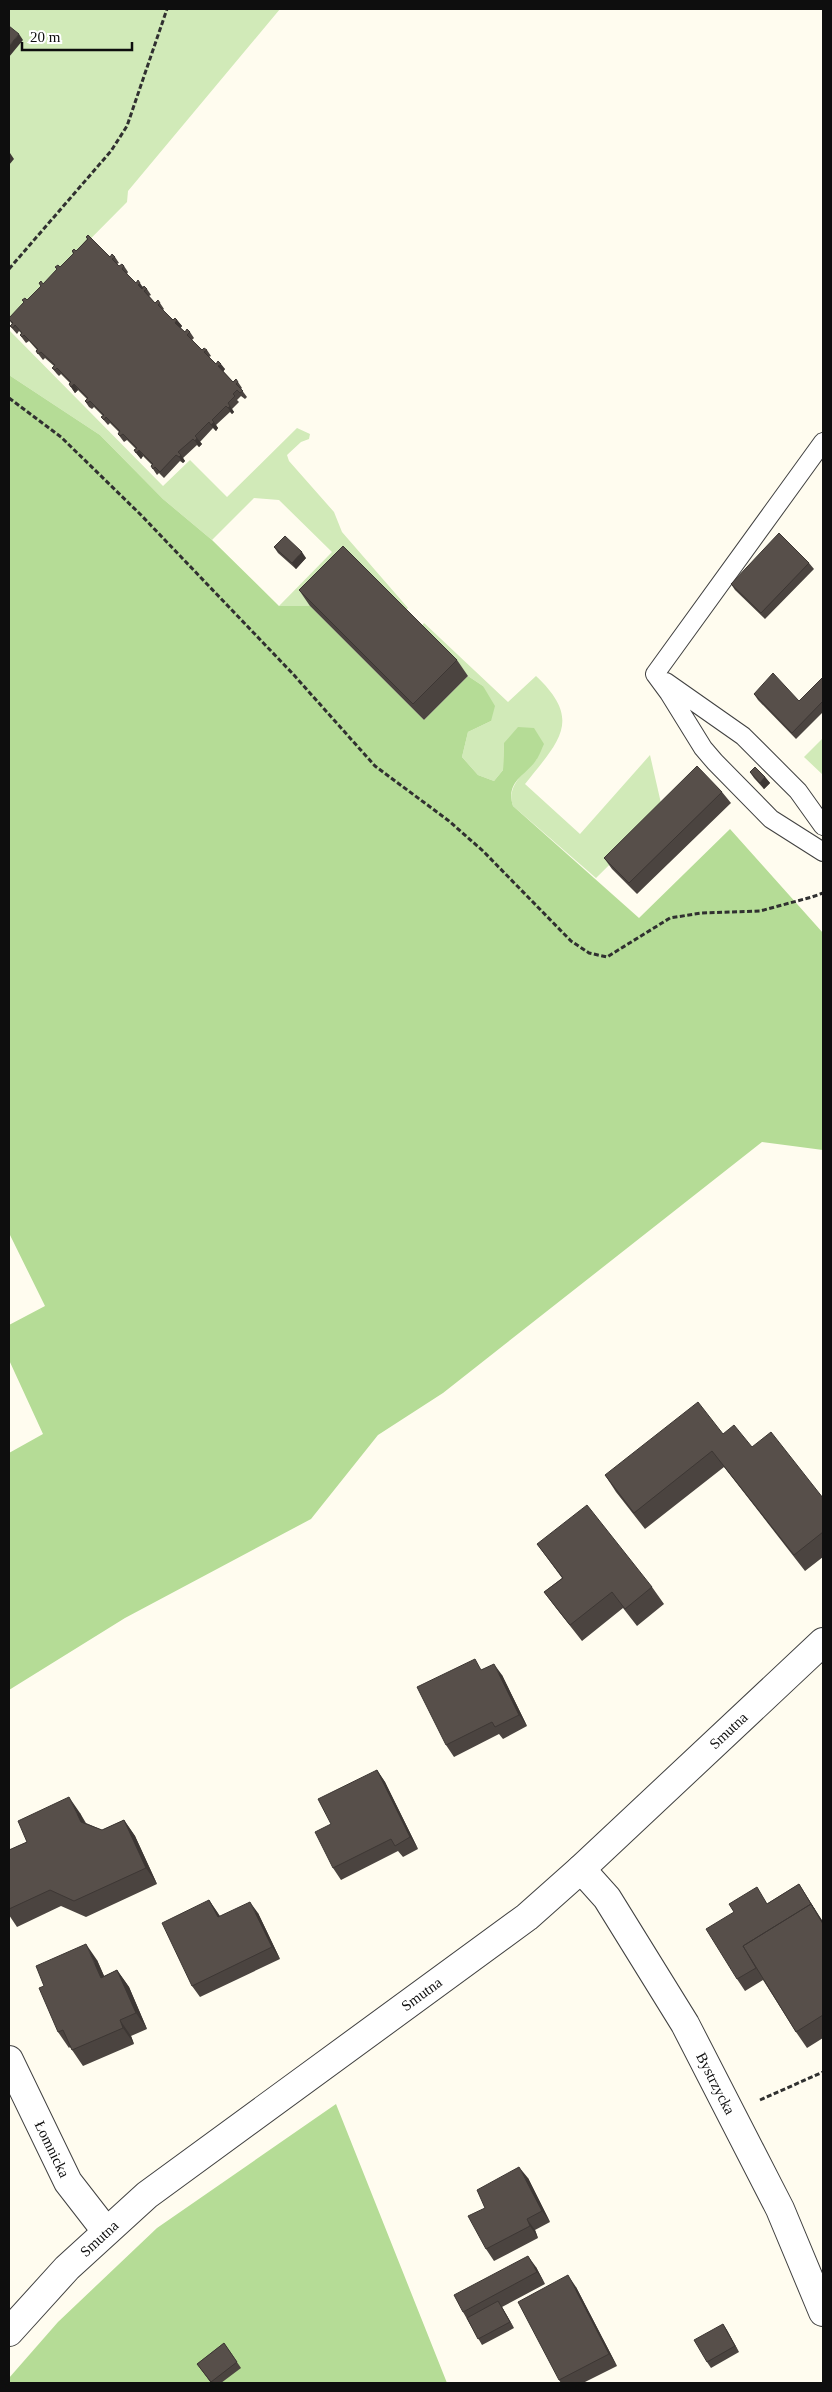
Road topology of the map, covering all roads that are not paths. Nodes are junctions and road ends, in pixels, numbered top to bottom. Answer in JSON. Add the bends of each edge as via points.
{"nodes":[{"id":1,"x":823,"y":442,"type":"edge"},
{"id":2,"x":655,"y":674,"type":"junction"},
{"id":3,"x":823,"y":826,"type":"edge"},
{"id":4,"x":823,"y":852,"type":"edge"},
{"id":5,"x":823,"y":1642,"type":"edge"},
{"id":6,"x":581,"y":1869,"type":"junction"},
{"id":7,"x":9,"y":2060,"type":"edge"},
{"id":8,"x":106,"y":2231,"type":"junction"},
{"id":9,"x":823,"y":2312,"type":"edge"},
{"id":10,"x":9,"y":2332,"type":"edge"}],
"edges":[{"from":1,"to":2,"type":"lane"},
{"from":2,"to":3,"type":"lane","via":[[743,736],[798,791]]},
{"from":2,"to":4,"type":"lane","via":[[715,762],[771,819]]},
{"from":5,"to":6,"type":"street","name":"Smutna"},
{"from":6,"to":8,"type":"street","name":"Smutna","via":[[527,1916],[147,2195]]},
{"from":6,"to":9,"type":"street","name":"Bystrzycka","via":[[607,1898],[685,2024],[780,2209]]},
{"from":7,"to":8,"type":"street","name":"Łomnicka","via":[[68,2182]]},
{"from":8,"to":10,"type":"street","name":"Smutna"}]}
